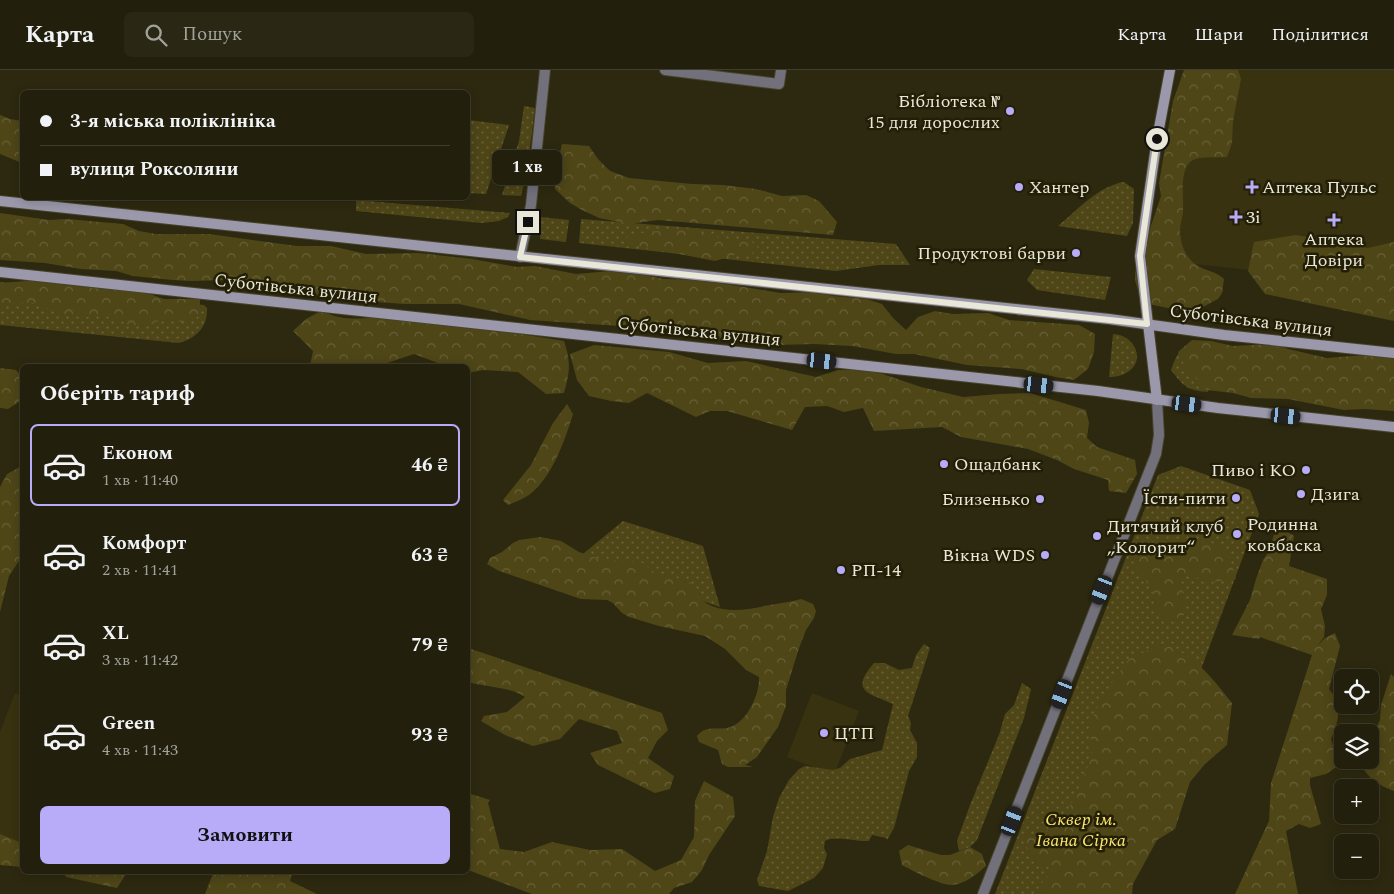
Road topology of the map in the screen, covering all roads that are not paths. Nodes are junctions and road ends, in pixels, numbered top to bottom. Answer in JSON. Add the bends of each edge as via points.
{"nodes":[{"id":1,"x":545,"y":70,"type":"edge"},
{"id":2,"x":665,"y":70,"type":"edge"},
{"id":3,"x":781,"y":70,"type":"edge"},
{"id":4,"x":1170,"y":70,"type":"edge"},
{"id":5,"x":0,"y":202,"type":"edge"},
{"id":6,"x":520,"y":257,"type":"junction"},
{"id":7,"x":0,"y":272,"type":"edge"},
{"id":8,"x":1147,"y":324,"type":"junction"},
{"id":9,"x":1394,"y":353,"type":"edge"},
{"id":10,"x":1157,"y":400,"type":"junction"},
{"id":11,"x":1394,"y":427,"type":"edge"},
{"id":12,"x":983,"y":894,"type":"edge"}],
"edges":[{"from":1,"to":6,"type":"street","via":[[531,205]]},
{"from":2,"to":3,"type":"street","via":[[779,84]]},
{"from":4,"to":8,"type":"street","via":[[1140,256]]},
{"from":5,"to":6,"type":"street","name":"Суботівська вулиця"},
{"from":6,"to":8,"type":"street","name":"Суботівська вулиця"},
{"from":7,"to":10,"type":"street","name":"Суботівська вулиця"},
{"from":8,"to":9,"type":"street","name":"Суботівська вулиця"},
{"from":8,"to":10,"type":"street"},
{"from":10,"to":11,"type":"street","name":"Суботівська вулиця"},
{"from":10,"to":12,"type":"street","via":[[1159,435],[1156,454]]}]}
